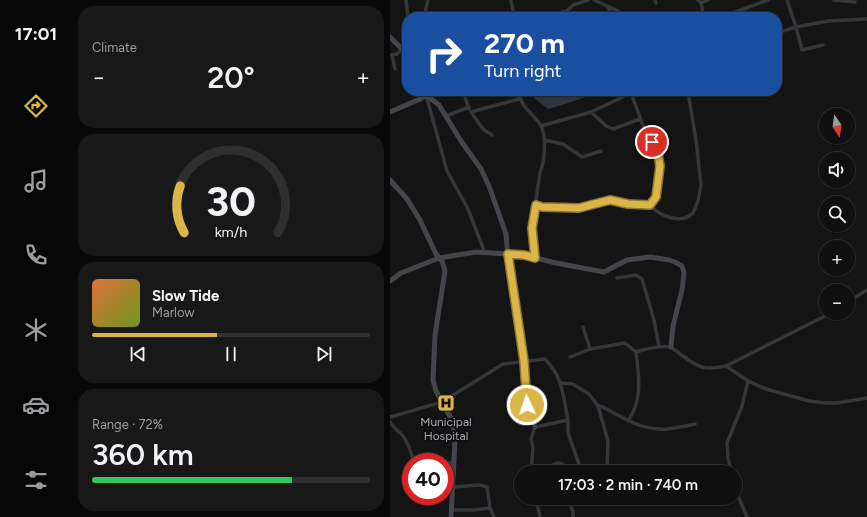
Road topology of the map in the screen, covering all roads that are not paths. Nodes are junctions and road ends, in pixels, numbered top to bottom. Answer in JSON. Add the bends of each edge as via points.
{"nodes":[{"id":1,"x":406,"y":0,"type":"edge"},
{"id":2,"x":428,"y":0,"type":"edge"},
{"id":3,"x":511,"y":0,"type":"edge"},
{"id":4,"x":588,"y":0,"type":"edge"},
{"id":5,"x":594,"y":0,"type":"edge"},
{"id":6,"x":708,"y":0,"type":"edge"},
{"id":7,"x":767,"y":0,"type":"edge"},
{"id":8,"x":787,"y":0,"type":"edge"},
{"id":9,"x":834,"y":0,"type":"edge"},
{"id":10,"x":700,"y":1,"type":"edge"},
{"id":11,"x":855,"y":2,"type":"dead end"},
{"id":12,"x":607,"y":6,"type":"junction"},
{"id":13,"x":407,"y":12,"type":"edge"},
{"id":14,"x":425,"y":12,"type":"edge"},
{"id":15,"x":513,"y":12,"type":"edge"},
{"id":16,"x":564,"y":12,"type":"edge"},
{"id":17,"x":610,"y":12,"type":"edge"},
{"id":18,"x":619,"y":12,"type":"edge"},
{"id":19,"x":703,"y":12,"type":"edge"},
{"id":20,"x":735,"y":12,"type":"edge"},
{"id":21,"x":867,"y":19,"type":"edge"},
{"id":22,"x":796,"y":27,"type":"junction"},
{"id":23,"x":782,"y":31,"type":"edge"},
{"id":24,"x":390,"y":37,"type":"edge"},
{"id":25,"x":823,"y":45,"type":"dead end"},
{"id":26,"x":402,"y":49,"type":"joint"},
{"id":27,"x":391,"y":55,"type":"edge"},
{"id":28,"x":396,"y":69,"type":"dead end"},
{"id":29,"x":422,"y":96,"type":"edge"},
{"id":30,"x":426,"y":96,"type":"edge"},
{"id":31,"x":428,"y":96,"type":"edge"},
{"id":32,"x":465,"y":96,"type":"edge"},
{"id":33,"x":623,"y":96,"type":"edge"},
{"id":34,"x":633,"y":96,"type":"edge"},
{"id":35,"x":689,"y":98,"type":"dead end"},
{"id":36,"x":519,"y":99,"type":"joint"},
{"id":37,"x":469,"y":107,"type":"junction"},
{"id":38,"x":390,"y":112,"type":"edge"},
{"id":39,"x":471,"y":112,"type":"junction"},
{"id":40,"x":590,"y":112,"type":"junction"},
{"id":41,"x":446,"y":116,"type":"junction"},
{"id":42,"x":640,"y":120,"type":"junction"},
{"id":43,"x":541,"y":126,"type":"junction"},
{"id":44,"x":492,"y":135,"type":"dead end"},
{"id":45,"x":544,"y":140,"type":"junction"},
{"id":46,"x":601,"y":151,"type":"dead end"},
{"id":47,"x":390,"y":180,"type":"edge"},
{"id":48,"x":536,"y":205,"type":"junction"},
{"id":49,"x":650,"y":205,"type":"junction"},
{"id":50,"x":485,"y":253,"type":"junction"},
{"id":51,"x":508,"y":254,"type":"junction"},
{"id":52,"x":439,"y":258,"type":"junction"},
{"id":53,"x":535,"y":258,"type":"junction"},
{"id":54,"x":618,"y":278,"type":"dead end"},
{"id":55,"x":390,"y":281,"type":"edge"},
{"id":56,"x":867,"y":290,"type":"edge"},
{"id":57,"x":855,"y":298,"type":"edge"},
{"id":58,"x":819,"y":319,"type":"edge"},
{"id":59,"x":583,"y":327,"type":"dead end"},
{"id":60,"x":659,"y":347,"type":"junction"},
{"id":61,"x":671,"y":347,"type":"junction"},
{"id":62,"x":590,"y":349,"type":"junction"},
{"id":63,"x":636,"y":352,"type":"junction"},
{"id":64,"x":570,"y":357,"type":"dead end"},
{"id":65,"x":524,"y":361,"type":"junction"},
{"id":66,"x":726,"y":366,"type":"junction"},
{"id":67,"x":748,"y":381,"type":"junction"},
{"id":68,"x":561,"y":383,"type":"junction"},
{"id":69,"x":867,"y":398,"type":"edge"},
{"id":70,"x":442,"y":402,"type":"junction"},
{"id":71,"x":598,"y":406,"type":"junction"},
{"id":72,"x":390,"y":416,"type":"edge"},
{"id":73,"x":568,"y":420,"type":"junction"},
{"id":74,"x":390,"y":422,"type":"edge"},
{"id":75,"x":628,"y":422,"type":"junction"},
{"id":76,"x":695,"y":424,"type":"dead end"},
{"id":77,"x":535,"y":427,"type":"junction"},
{"id":78,"x":412,"y":453,"type":"edge"},
{"id":79,"x":454,"y":463,"type":"edge"},
{"id":80,"x":532,"y":465,"type":"edge"},
{"id":81,"x":579,"y":465,"type":"edge"},
{"id":82,"x":607,"y":465,"type":"edge"},
{"id":83,"x":730,"y":465,"type":"edge"},
{"id":84,"x":454,"y":487,"type":"edge"},
{"id":85,"x":451,"y":505,"type":"edge"},
{"id":86,"x":537,"y":505,"type":"edge"},
{"id":87,"x":570,"y":505,"type":"edge"},
{"id":88,"x":742,"y":505,"type":"edge"},
{"id":89,"x":490,"y":508,"type":"junction"},
{"id":90,"x":451,"y":510,"type":"junction"},
{"id":91,"x":451,"y":517,"type":"edge"},
{"id":92,"x":494,"y":517,"type":"edge"},
{"id":93,"x":540,"y":517,"type":"edge"},
{"id":94,"x":573,"y":517,"type":"edge"},
{"id":95,"x":747,"y":517,"type":"edge"}],
"edges":[{"from":1,"to":13,"type":"street"},
{"from":2,"to":14,"type":"street"},
{"from":3,"to":15,"type":"street"},
{"from":4,"to":16,"type":"street","via":[[573,5]]},
{"from":5,"to":12,"type":"street"},
{"from":6,"to":10,"type":"street"},
{"from":7,"to":20,"type":"street"},
{"from":8,"to":22,"type":"street"},
{"from":9,"to":11,"type":"street"},
{"from":10,"to":19,"type":"street"},
{"from":12,"to":17,"type":"street"},
{"from":12,"to":18,"type":"street"},
{"from":21,"to":22,"type":"street","via":[[828,21]]},
{"from":22,"to":23,"type":"street"},
{"from":22,"to":25,"type":"street","via":[[802,50]]},
{"from":24,"to":26,"type":"street"},
{"from":26,"to":27,"type":"street"},
{"from":27,"to":28,"type":"street"},
{"from":29,"to":38,"type":"street"},
{"from":30,"to":50,"type":"street","via":[[447,170],[468,209]]},
{"from":31,"to":41,"type":"street"},
{"from":32,"to":37,"type":"street"},
{"from":33,"to":40,"type":"street"},
{"from":34,"to":42,"type":"street"},
{"from":35,"to":49,"type":"street","via":[[701,185],[693,214],[685,218],[669,217],[655,212]]},
{"from":36,"to":39,"type":"street"},
{"from":36,"to":43,"type":"street"},
{"from":37,"to":39,"type":"street"},
{"from":37,"to":41,"type":"street"},
{"from":39,"to":44,"type":"street","via":[[483,129]]},
{"from":40,"to":42,"type":"street","via":[[613,129]]},
{"from":40,"to":43,"type":"street"},
{"from":41,"to":51,"type":"street","via":[[489,186],[506,234]]},
{"from":42,"to":49,"type":"street","via":[[658,154],[660,166],[656,197]]},
{"from":43,"to":45,"type":"street"},
{"from":45,"to":46,"type":"street","via":[[563,144],[582,157]]},
{"from":45,"to":48,"type":"street","via":[[544,165],[540,172]]},
{"from":47,"to":52,"type":"street","via":[[407,199]]},
{"from":48,"to":49,"type":"street","via":[[579,208],[610,200]]},
{"from":48,"to":53,"type":"street","via":[[532,228]]},
{"from":50,"to":51,"type":"street"},
{"from":50,"to":52,"type":"street"},
{"from":51,"to":53,"type":"street"},
{"from":51,"to":65,"type":"street"},
{"from":52,"to":55,"type":"street","via":[[401,273]]},
{"from":52,"to":70,"type":"street","via":[[445,271],[435,335],[433,380]]},
{"from":53,"to":61,"type":"street","via":[[604,272],[627,260],[650,257],[669,260],[682,266],[682,290],[673,326]]},
{"from":54,"to":60,"type":"street","via":[[636,275],[642,279]]},
{"from":56,"to":57,"type":"street"},
{"from":58,"to":66,"type":"street"},
{"from":59,"to":62,"type":"street"},
{"from":60,"to":61,"type":"street"},
{"from":60,"to":63,"type":"street"},
{"from":61,"to":66,"type":"street","via":[[703,368]]},
{"from":62,"to":63,"type":"street","via":[[625,343]]},
{"from":62,"to":64,"type":"street"},
{"from":63,"to":75,"type":"street","via":[[640,386],[633,414]]},
{"from":65,"to":68,"type":"street","via":[[545,358]]},
{"from":65,"to":70,"type":"street","via":[[503,364]]},
{"from":65,"to":77,"type":"street","via":[[527,405]]},
{"from":66,"to":67,"type":"street"},
{"from":67,"to":69,"type":"street","via":[[766,390],[809,401],[837,403]]},
{"from":67,"to":83,"type":"street","via":[[742,406],[727,443]]},
{"from":68,"to":71,"type":"street","via":[[573,384],[589,394]]},
{"from":68,"to":73,"type":"street"},
{"from":70,"to":72,"type":"street"},
{"from":70,"to":79,"type":"street","via":[[453,422]]},
{"from":71,"to":75,"type":"street"},
{"from":71,"to":82,"type":"street","via":[[608,441]]},
{"from":73,"to":77,"type":"street"},
{"from":73,"to":81,"type":"street","via":[[568,433]]},
{"from":74,"to":78,"type":"street","via":[[410,446]]},
{"from":75,"to":76,"type":"street","via":[[642,427],[666,429]]},
{"from":77,"to":80,"type":"street","via":[[531,439]]},
{"from":84,"to":89,"type":"street","via":[[487,487]]},
{"from":85,"to":90,"type":"street"},
{"from":86,"to":93,"type":"street"},
{"from":87,"to":94,"type":"street"},
{"from":88,"to":95,"type":"street"},
{"from":89,"to":90,"type":"street"},
{"from":89,"to":92,"type":"street"},
{"from":90,"to":91,"type":"street"}]}
